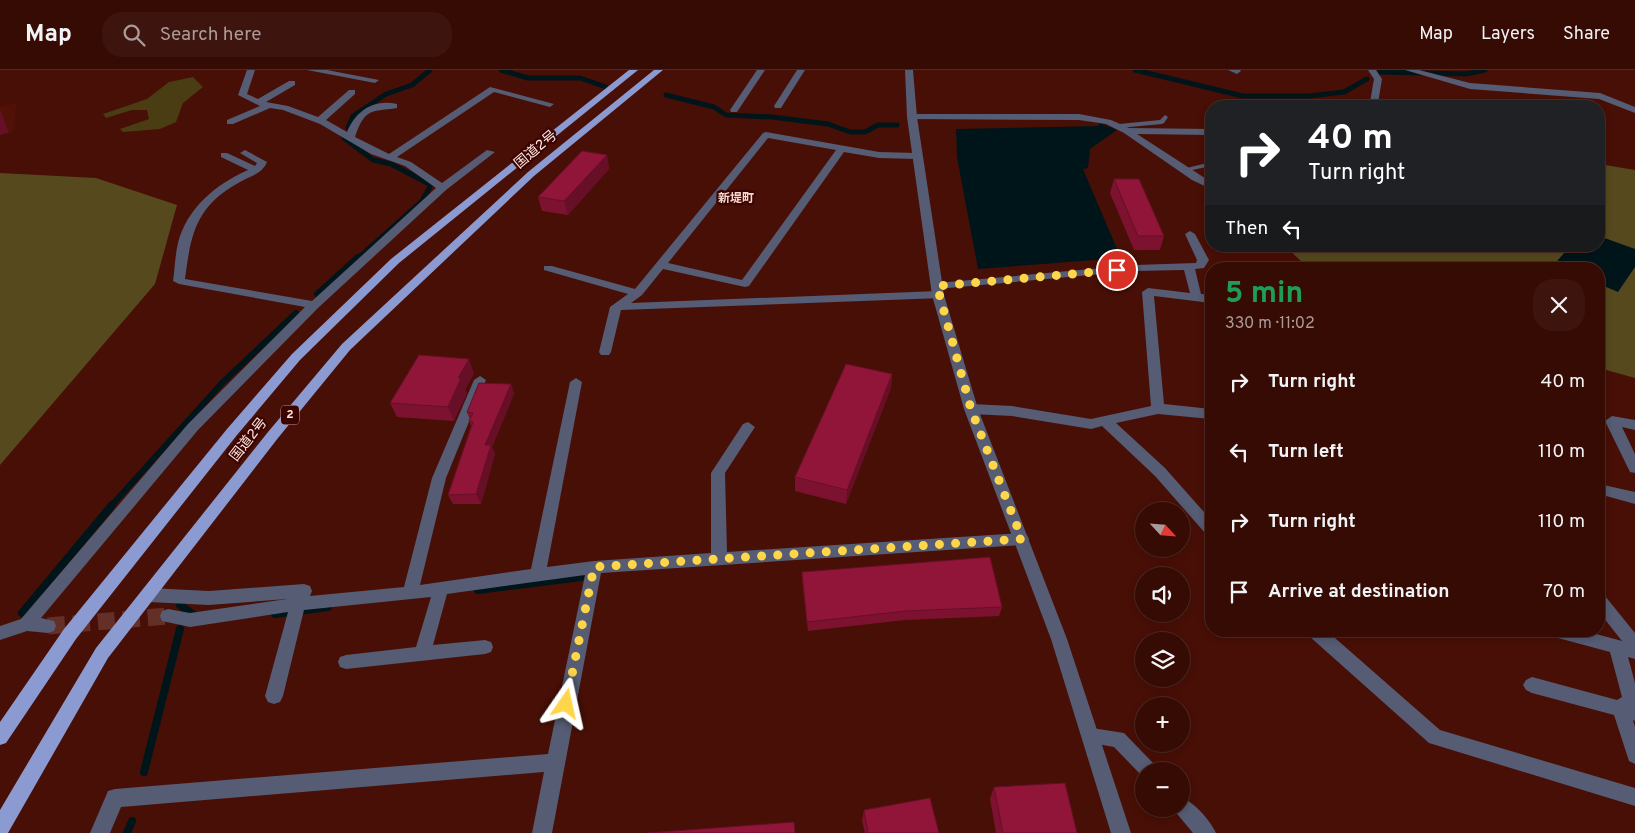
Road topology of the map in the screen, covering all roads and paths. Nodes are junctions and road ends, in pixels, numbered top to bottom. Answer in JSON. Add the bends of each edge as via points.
{"nodes":[{"id":1,"x":251,"y":70,"type":"edge"},
{"id":2,"x":311,"y":70,"type":"edge"},
{"id":3,"x":634,"y":70,"type":"edge"},
{"id":4,"x":659,"y":70,"type":"edge"},
{"id":5,"x":761,"y":70,"type":"edge"},
{"id":6,"x":801,"y":70,"type":"edge"},
{"id":7,"x":909,"y":70,"type":"edge"},
{"id":8,"x":1372,"y":70,"type":"edge"},
{"id":9,"x":1411,"y":70,"type":"edge"},
{"id":10,"x":375,"y":80,"type":"dead end"},
{"id":11,"x":292,"y":83,"type":"dead end"},
{"id":12,"x":352,"y":92,"type":"dead end"},
{"id":13,"x":1375,"y":100,"type":"edge"},
{"id":14,"x":259,"y":102,"type":"junction"},
{"id":15,"x":550,"y":104,"type":"dead end"},
{"id":16,"x":270,"y":105,"type":"junction"},
{"id":17,"x":394,"y":106,"type":"dead end"},
{"id":18,"x":778,"y":106,"type":"dead end"},
{"id":19,"x":734,"y":110,"type":"dead end"},
{"id":20,"x":1635,"y":110,"type":"edge"},
{"id":21,"x":912,"y":117,"type":"junction"},
{"id":22,"x":1165,"y":117,"type":"dead end"},
{"id":23,"x":319,"y":120,"type":"junction"},
{"id":24,"x":230,"y":122,"type":"dead end"},
{"id":25,"x":1123,"y":129,"type":"junction"},
{"id":26,"x":1205,"y":132,"type":"edge"},
{"id":27,"x":350,"y":139,"type":"junction"},
{"id":28,"x":842,"y":148,"type":"junction"},
{"id":29,"x":490,"y":152,"type":"dead end"},
{"id":30,"x":245,"y":153,"type":"dead end"},
{"id":31,"x":224,"y":156,"type":"dead end"},
{"id":32,"x":917,"y":156,"type":"junction"},
{"id":33,"x":389,"y":158,"type":"junction"},
{"id":34,"x":1205,"y":165,"type":"edge"},
{"id":35,"x":255,"y":170,"type":"junction"},
{"id":36,"x":1183,"y":170,"type":"junction"},
{"id":37,"x":1205,"y":183,"type":"edge"},
{"id":38,"x":442,"y":188,"type":"junction"},
{"id":39,"x":1190,"y":234,"type":"dead end"},
{"id":40,"x":660,"y":265,"type":"junction"},
{"id":41,"x":1188,"y":267,"type":"junction"},
{"id":42,"x":548,"y":268,"type":"dead end"},
{"id":43,"x":937,"y":291,"type":"junction"},
{"id":44,"x":638,"y":293,"type":"junction"},
{"id":45,"x":1196,"y":297,"type":"junction"},
{"id":46,"x":1205,"y":298,"type":"edge"},
{"id":47,"x":314,"y":305,"type":"junction"},
{"id":48,"x":616,"y":307,"type":"junction"},
{"id":49,"x":605,"y":352,"type":"dead end"},
{"id":50,"x":480,"y":380,"type":"dead end"},
{"id":51,"x":576,"y":382,"type":"dead end"},
{"id":52,"x":971,"y":409,"type":"junction"},
{"id":53,"x":1158,"y":409,"type":"junction"},
{"id":54,"x":1205,"y":413,"type":"edge"},
{"id":55,"x":1106,"y":422,"type":"junction"},
{"id":56,"x":1635,"y":424,"type":"edge"},
{"id":57,"x":748,"y":427,"type":"dead end"},
{"id":58,"x":1635,"y":468,"type":"edge"},
{"id":59,"x":1605,"y":490,"type":"edge"},
{"id":60,"x":1635,"y":498,"type":"edge"},
{"id":61,"x":1205,"y":523,"type":"edge"},
{"id":62,"x":1022,"y":539,"type":"junction"},
{"id":63,"x":719,"y":558,"type":"junction"},
{"id":64,"x":594,"y":567,"type":"junction"},
{"id":65,"x":538,"y":574,"type":"junction"},
{"id":66,"x":441,"y":589,"type":"junction"},
{"id":67,"x":410,"y":593,"type":"junction"},
{"id":68,"x":150,"y":595,"type":"junction"},
{"id":69,"x":298,"y":604,"type":"junction"},
{"id":70,"x":1605,"y":609,"type":"edge"},
{"id":71,"x":168,"y":616,"type":"tunnel mouth"},
{"id":72,"x":27,"y":624,"type":"junction"},
{"id":73,"x":48,"y":626,"type":"tunnel mouth"},
{"id":74,"x":0,"y":633,"type":"edge"},
{"id":75,"x":1322,"y":637,"type":"edge"},
{"id":76,"x":1580,"y":637,"type":"edge"},
{"id":77,"x":486,"y":647,"type":"dead end"},
{"id":78,"x":1617,"y":647,"type":"junction"},
{"id":79,"x":1635,"y":652,"type":"edge"},
{"id":80,"x":422,"y":654,"type":"junction"},
{"id":81,"x":346,"y":662,"type":"dead end"},
{"id":82,"x":1532,"y":685,"type":"dead end"},
{"id":83,"x":274,"y":696,"type":"dead end"},
{"id":84,"x":1627,"y":711,"type":"edge"},
{"id":85,"x":1092,"y":736,"type":"junction"},
{"id":86,"x":0,"y":738,"type":"edge"},
{"id":87,"x":1635,"y":754,"type":"edge"},
{"id":88,"x":555,"y":762,"type":"junction"},
{"id":89,"x":1140,"y":762,"type":"edge"},
{"id":90,"x":1635,"y":797,"type":"edge"},
{"id":91,"x":1190,"y":816,"type":"edge"},
{"id":92,"x":0,"y":828,"type":"edge"},
{"id":93,"x":100,"y":833,"type":"edge"},
{"id":94,"x":542,"y":833,"type":"edge"},
{"id":95,"x":1120,"y":833,"type":"edge"},
{"id":96,"x":1206,"y":833,"type":"edge"}],
"edges":[{"from":1,"to":14,"type":"street","via":[[242,96]]},
{"from":2,"to":10,"type":"street"},
{"from":3,"to":86,"type":"highway","name":"国道2号","number":"2","via":[[396,261],[296,357],[70,634]]},
{"from":4,"to":68,"type":"highway","name":"国道2号","number":"2","via":[[531,174],[346,348],[273,435]]},
{"from":5,"to":19,"type":"street"},
{"from":6,"to":18,"type":"street"},
{"from":7,"to":21,"type":"street"},
{"from":8,"to":13,"type":"street","via":[[1378,80]]},
{"from":9,"to":20,"type":"street","via":[[1470,86],[1600,96]]},
{"from":11,"to":14,"type":"street"},
{"from":12,"to":23,"type":"street"},
{"from":14,"to":16,"type":"street"},
{"from":15,"to":33,"type":"street","via":[[493,89]]},
{"from":16,"to":23,"type":"street"},
{"from":16,"to":24,"type":"street"},
{"from":17,"to":27,"type":"street","via":[[373,106],[354,123]]},
{"from":21,"to":25,"type":"street","via":[[1079,117],[1108,122]]},
{"from":21,"to":32,"type":"street"},
{"from":22,"to":25,"type":"lane","via":[[1153,125]]},
{"from":23,"to":27,"type":"street"},
{"from":25,"to":26,"type":"street"},
{"from":25,"to":36,"type":"street"},
{"from":27,"to":33,"type":"street"},
{"from":28,"to":32,"type":"street"},
{"from":28,"to":40,"type":"street","via":[[766,135]]},
{"from":28,"to":40,"type":"street","via":[[745,284]]},
{"from":29,"to":38,"type":"street"},
{"from":30,"to":35,"type":"street","via":[[262,162]]},
{"from":31,"to":35,"type":"street"},
{"from":32,"to":43,"type":"street"},
{"from":33,"to":38,"type":"street","via":[[408,164]]},
{"from":34,"to":36,"type":"lane"},
{"from":35,"to":47,"type":"street","via":[[221,190],[202,206],[184,240],[179,281]]},
{"from":36,"to":37,"type":"street"},
{"from":38,"to":47,"type":"street"},
{"from":39,"to":41,"type":"street","via":[[1203,260],[1200,266]]},
{"from":40,"to":44,"type":"street"},
{"from":41,"to":43,"type":"street","via":[[1135,268]]},
{"from":41,"to":45,"type":"street"},
{"from":42,"to":44,"type":"street"},
{"from":43,"to":48,"type":"street"},
{"from":43,"to":52,"type":"street"},
{"from":44,"to":48,"type":"street"},
{"from":45,"to":46,"type":"street"},
{"from":45,"to":53,"type":"street","via":[[1148,292]]},
{"from":47,"to":72,"type":"street","via":[[160,464]]},
{"from":48,"to":49,"type":"street"},
{"from":50,"to":67,"type":"street","via":[[439,478]]},
{"from":51,"to":65,"type":"street"},
{"from":52,"to":55,"type":"street","via":[[1012,411],[1091,424]]},
{"from":52,"to":62,"type":"street"},
{"from":53,"to":54,"type":"street"},
{"from":53,"to":55,"type":"street"},
{"from":55,"to":61,"type":"street","via":[[1160,472]]},
{"from":56,"to":58,"type":"street","via":[[1612,421]]},
{"from":57,"to":63,"type":"street","via":[[718,473]]},
{"from":59,"to":60,"type":"street"},
{"from":62,"to":63,"type":"street"},
{"from":62,"to":85,"type":"street"},
{"from":63,"to":64,"type":"street"},
{"from":64,"to":65,"type":"street"},
{"from":64,"to":88,"type":"street"},
{"from":65,"to":66,"type":"street"},
{"from":66,"to":67,"type":"street"},
{"from":66,"to":80,"type":"street"},
{"from":67,"to":69,"type":"street"},
{"from":68,"to":69,"type":"street","via":[[210,598],[304,591]]},
{"from":68,"to":92,"type":"highway","name":"国道2号","number":"2","via":[[102,653]]},
{"from":69,"to":71,"type":"street","via":[[190,620]]},
{"from":69,"to":83,"type":"street"},
{"from":70,"to":79,"type":"street","via":[[1630,640]]},
{"from":72,"to":73,"type":"street"},
{"from":72,"to":74,"type":"street"},
{"from":75,"to":90,"type":"street","via":[[1435,738]]},
{"from":76,"to":78,"type":"street"},
{"from":77,"to":80,"type":"street"},
{"from":78,"to":79,"type":"street"},
{"from":78,"to":84,"type":"street","via":[[1631,700]]},
{"from":80,"to":81,"type":"street"},
{"from":82,"to":84,"type":"street"},
{"from":84,"to":87,"type":"street"},
{"from":85,"to":89,"type":"street","via":[[1118,739]]},
{"from":85,"to":95,"type":"street"},
{"from":88,"to":93,"type":"street","via":[[116,798]]},
{"from":88,"to":94,"type":"street"},
{"from":91,"to":96,"type":"street"}]}
